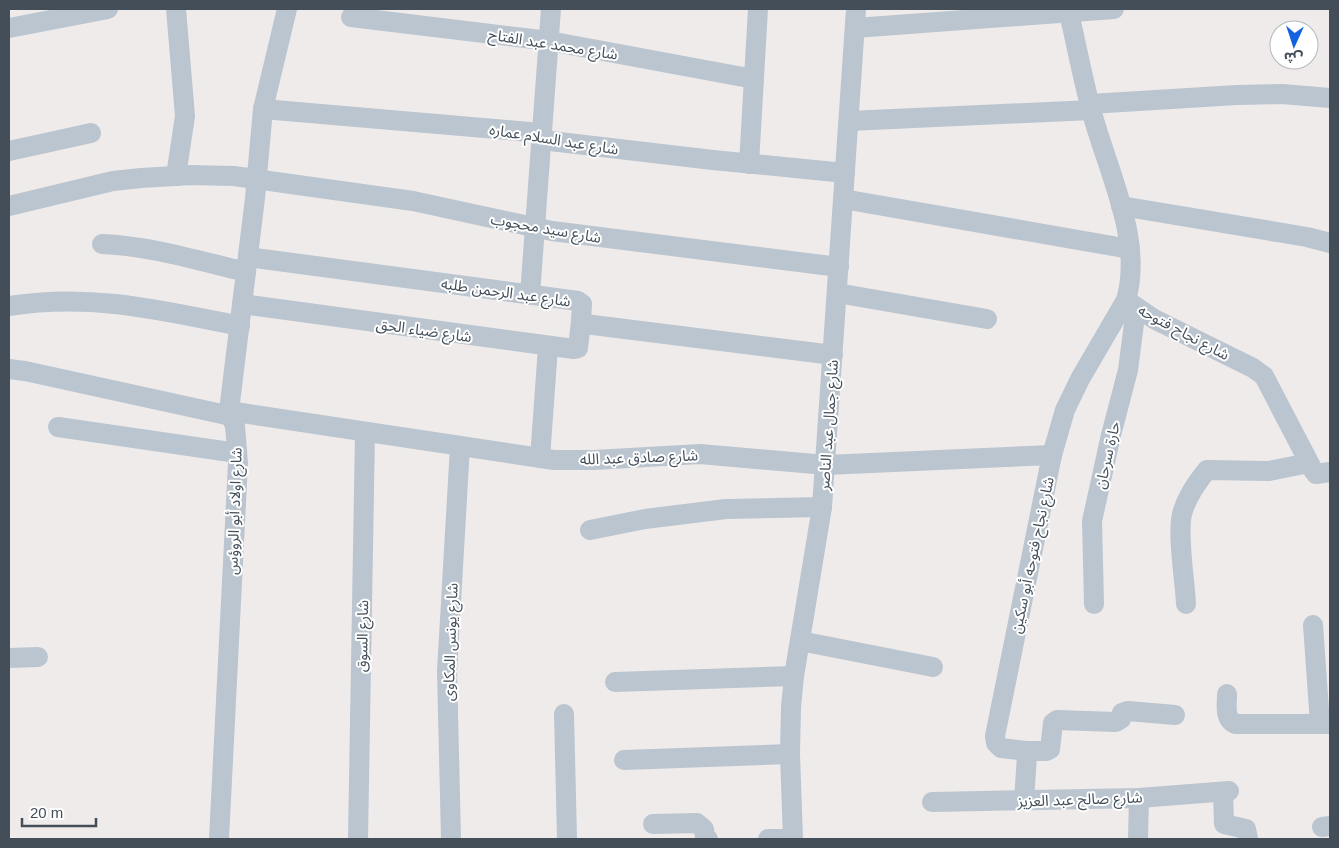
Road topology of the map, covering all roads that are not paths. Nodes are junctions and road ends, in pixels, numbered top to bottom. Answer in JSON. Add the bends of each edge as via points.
{"nodes":[{"id":1,"x":108,"y":9,"type":"edge"},
{"id":2,"x":176,"y":9,"type":"edge"},
{"id":3,"x":287,"y":9,"type":"edge"},
{"id":4,"x":551,"y":9,"type":"edge"},
{"id":5,"x":758,"y":9,"type":"edge"},
{"id":6,"x":1114,"y":9,"type":"edge"},
{"id":7,"x":1069,"y":11,"type":"edge"},
{"id":8,"x":351,"y":17,"type":"dead end"},
{"id":9,"x":908,"y":17,"type":"edge"},
{"id":10,"x":856,"y":18,"type":"edge"},
{"id":11,"x":9,"y":28,"type":"edge"},
{"id":12,"x":549,"y":41,"type":"junction"},
{"id":13,"x":754,"y":79,"type":"junction"},
{"id":14,"x":1330,"y":98,"type":"edge"},
{"id":15,"x":1090,"y":107,"type":"junction"},
{"id":16,"x":263,"y":109,"type":"junction"},
{"id":17,"x":848,"y":121,"type":"junction"},
{"id":18,"x":91,"y":133,"type":"dead end"},
{"id":19,"x":542,"y":140,"type":"junction"},
{"id":20,"x":9,"y":151,"type":"edge"},
{"id":21,"x":749,"y":164,"type":"junction"},
{"id":22,"x":845,"y":173,"type":"junction"},
{"id":23,"x":176,"y":176,"type":"junction"},
{"id":24,"x":256,"y":179,"type":"junction"},
{"id":25,"x":843,"y":199,"type":"junction"},
{"id":26,"x":9,"y":206,"type":"edge"},
{"id":27,"x":1121,"y":206,"type":"junction"},
{"id":28,"x":535,"y":228,"type":"junction"},
{"id":29,"x":1330,"y":243,"type":"edge"},
{"id":30,"x":102,"y":244,"type":"dead end"},
{"id":31,"x":1130,"y":249,"type":"junction"},
{"id":32,"x":247,"y":264,"type":"junction"},
{"id":33,"x":839,"y":266,"type":"junction"},
{"id":34,"x":837,"y":294,"type":"junction"},
{"id":35,"x":530,"y":295,"type":"junction"},
{"id":36,"x":242,"y":304,"type":"junction"},
{"id":37,"x":1131,"y":304,"type":"junction"},
{"id":38,"x":9,"y":306,"type":"edge"},
{"id":39,"x":987,"y":318,"type":"dead end"},
{"id":40,"x":581,"y":320,"type":"junction"},
{"id":41,"x":240,"y":326,"type":"junction"},
{"id":42,"x":548,"y":347,"type":"junction"},
{"id":43,"x":833,"y":355,"type":"junction"},
{"id":44,"x":9,"y":369,"type":"edge"},
{"id":45,"x":230,"y":414,"type":"junction"},
{"id":46,"x":58,"y":427,"type":"dead end"},
{"id":47,"x":365,"y":432,"type":"junction"},
{"id":48,"x":460,"y":446,"type":"junction"},
{"id":49,"x":237,"y":453,"type":"junction"},
{"id":50,"x":1052,"y":455,"type":"junction"},
{"id":51,"x":540,"y":458,"type":"junction"},
{"id":52,"x":1309,"y":464,"type":"junction"},
{"id":53,"x":826,"y":465,"type":"junction"},
{"id":54,"x":1330,"y":472,"type":"edge"},
{"id":55,"x":822,"y":507,"type":"junction"},
{"id":56,"x":590,"y":530,"type":"dead end"},
{"id":57,"x":1094,"y":604,"type":"dead end"},
{"id":58,"x":1186,"y":604,"type":"dead end"},
{"id":59,"x":1313,"y":625,"type":"dead end"},
{"id":60,"x":800,"y":641,"type":"junction"},
{"id":61,"x":38,"y":657,"type":"dead end"},
{"id":62,"x":9,"y":658,"type":"edge"},
{"id":63,"x":933,"y":667,"type":"dead end"},
{"id":64,"x":794,"y":676,"type":"junction"},
{"id":65,"x":615,"y":682,"type":"dead end"},
{"id":66,"x":1227,"y":694,"type":"dead end"},
{"id":67,"x":564,"y":714,"type":"dead end"},
{"id":68,"x":1175,"y":715,"type":"dead end"},
{"id":69,"x":1325,"y":724,"type":"edge"},
{"id":70,"x":1026,"y":751,"type":"junction"},
{"id":71,"x":790,"y":754,"type":"junction"},
{"id":72,"x":624,"y":760,"type":"dead end"},
{"id":73,"x":1139,"y":798,"type":"junction"},
{"id":74,"x":1024,"y":801,"type":"junction"},
{"id":75,"x":932,"y":802,"type":"dead end"},
{"id":76,"x":653,"y":824,"type":"dead end"},
{"id":77,"x":219,"y":839,"type":"edge"},
{"id":78,"x":358,"y":839,"type":"edge"},
{"id":79,"x":451,"y":839,"type":"edge"},
{"id":80,"x":567,"y":839,"type":"edge"},
{"id":81,"x":708,"y":839,"type":"edge"},
{"id":82,"x":768,"y":839,"type":"edge"},
{"id":83,"x":793,"y":839,"type":"edge"},
{"id":84,"x":1138,"y":839,"type":"edge"},
{"id":85,"x":1248,"y":839,"type":"edge"}],
"edges":[{"from":1,"to":11,"type":"street"},
{"from":2,"to":23,"type":"street","via":[[184,116]]},
{"from":3,"to":16,"type":"street","name":"شارع اولاد أبو الروؤس"},
{"from":4,"to":12,"type":"street"},
{"from":5,"to":13,"type":"street"},
{"from":6,"to":7,"type":"street"},
{"from":7,"to":9,"type":"street"},
{"from":7,"to":15,"type":"street","name":"شارع نجاح فتوحه"},
{"from":8,"to":12,"type":"street","name":"شارع محمد عبد الفتاح"},
{"from":9,"to":10,"type":"street"},
{"from":10,"to":17,"type":"street","name":"شارع جمال عبد الناصر"},
{"from":12,"to":13,"type":"street","name":"شارع محمد عبد الفتاح"},
{"from":12,"to":19,"type":"street"},
{"from":13,"to":21,"type":"street"},
{"from":14,"to":15,"type":"street","via":[[1237,95]]},
{"from":15,"to":17,"type":"street"},
{"from":15,"to":27,"type":"street","name":"شارع نجاح فتوحه"},
{"from":16,"to":19,"type":"street","name":"شارع عبد السلام عماره","via":[[530,132]]},
{"from":16,"to":24,"type":"street","name":"شارع اولاد أبو الروؤس"},
{"from":17,"to":22,"type":"street","name":"شارع جمال عبد الناصر"},
{"from":18,"to":20,"type":"street"},
{"from":19,"to":21,"type":"street","name":"شارع عبد السلام عماره"},
{"from":19,"to":28,"type":"street"},
{"from":21,"to":22,"type":"street","name":"شارع عبد السلام عماره"},
{"from":22,"to":25,"type":"street","name":"شارع جمال عبد الناصر"},
{"from":23,"to":24,"type":"street","name":"شارع سيد محجوب"},
{"from":23,"to":26,"type":"street","name":"شارع سيد محجوب","via":[[113,181]]},
{"from":24,"to":28,"type":"street","name":"شارع سيد محجوب","via":[[413,201]]},
{"from":24,"to":32,"type":"street","name":"شارع اولاد أبو الروؤس"},
{"from":25,"to":31,"type":"street"},
{"from":25,"to":33,"type":"street","name":"شارع جمال عبد الناصر"},
{"from":27,"to":29,"type":"street"},
{"from":27,"to":31,"type":"street","name":"شارع نجاح فتوحه"},
{"from":28,"to":33,"type":"street","name":"شارع سيد محجوب"},
{"from":28,"to":35,"type":"street"},
{"from":30,"to":32,"type":"street","name":"شارع عبد الرحمن طلبه"},
{"from":31,"to":37,"type":"street","name":"شارع نجاح فتوحه"},
{"from":32,"to":35,"type":"street","name":"شارع عبد الرحمن طلبه"},
{"from":32,"to":36,"type":"street","name":"شارع اولاد أبو الروؤس"},
{"from":33,"to":34,"type":"street","name":"شارع جمال عبد الناصر"},
{"from":34,"to":39,"type":"street"},
{"from":34,"to":43,"type":"street","name":"شارع جمال عبد الناصر"},
{"from":35,"to":40,"type":"street","name":"شارع عبد الرحمن طلبه","via":[[581,302]]},
{"from":36,"to":41,"type":"street","name":"شارع اولاد أبو الروؤس"},
{"from":36,"to":42,"type":"street","name":"شارع ضياء الحق"},
{"from":37,"to":50,"type":"street","name":"شارع نجاح فتوحه أبو سكين","via":[[1080,379],[1065,410]]},
{"from":37,"to":52,"type":"street","name":"شارع نجاح فتوحه","via":[[1264,376]]},
{"from":37,"to":57,"type":"street","name":"حارة سرحان","via":[[1128,370],[1092,521]]},
{"from":38,"to":41,"type":"street","via":[[69,301],[106,302]]},
{"from":40,"to":42,"type":"street","name":"شارع ضياء الحق","via":[[578,348]]},
{"from":40,"to":43,"type":"street","name":"شارع عبد الرحمن طلبه","via":[[585,324]]},
{"from":41,"to":45,"type":"street","name":"شارع اولاد أبو الروؤس"},
{"from":42,"to":51,"type":"street"},
{"from":43,"to":53,"type":"street","name":"شارع جمال عبد الناصر"},
{"from":44,"to":45,"type":"street","name":"شارع صادق عبد الله"},
{"from":45,"to":47,"type":"street","name":"شارع صادق عبد الله"},
{"from":45,"to":49,"type":"street","name":"شارع اولاد أبو الروؤس","via":[[235,426]]},
{"from":46,"to":49,"type":"street"},
{"from":47,"to":48,"type":"street","name":"شارع صادق عبد الله"},
{"from":47,"to":78,"type":"street","name":"شارع السوق"},
{"from":48,"to":51,"type":"street","name":"شارع صادق عبد الله"},
{"from":48,"to":79,"type":"street","name":"شارع يونس المكاوى","via":[[447,672]]},
{"from":49,"to":77,"type":"street","name":"شارع اولاد أبو الروؤس"},
{"from":50,"to":53,"type":"street","name":"شارع صادق عبد الله"},
{"from":50,"to":70,"type":"street","name":"شارع نجاح فتوحه أبو سكين","via":[[994,740],[998,746]]},
{"from":51,"to":53,"type":"street","name":"شارع صادق عبد الله","via":[[594,460],[700,454]]},
{"from":52,"to":54,"type":"street","via":[[1316,474]]},
{"from":52,"to":58,"type":"street","via":[[1269,471],[1207,470],[1198,480],[1182,514]]},
{"from":53,"to":55,"type":"street","name":"شارع جمال عبد الناصر"},
{"from":55,"to":56,"type":"street","via":[[726,509]]},
{"from":55,"to":60,"type":"street","name":"شارع جمال عبد الناصر"},
{"from":59,"to":69,"type":"street"},
{"from":60,"to":63,"type":"street"},
{"from":60,"to":64,"type":"street","name":"شارع جمال عبد الناصر"},
{"from":61,"to":62,"type":"street"},
{"from":64,"to":65,"type":"street"},
{"from":64,"to":71,"type":"street","name":"شارع جمال عبد الناصر"},
{"from":66,"to":69,"type":"street","via":[[1228,718],[1235,724]]},
{"from":67,"to":80,"type":"street"},
{"from":68,"to":70,"type":"street","name":"شارع نجاح فتوحه أبو سكين","via":[[1128,711],[1122,713],[1116,722],[1057,720],[1053,723],[1050,749]]},
{"from":70,"to":74,"type":"street"},
{"from":71,"to":72,"type":"street"},
{"from":71,"to":83,"type":"street","name":"شارع جمال عبد الناصر"},
{"from":73,"to":74,"type":"street","name":"شارع صالح عبد العزيز"},
{"from":73,"to":84,"type":"street"},
{"from":73,"to":85,"type":"street","name":"شارع صالح عبد العزيز","via":[[1226,792],[1224,824],[1246,829]]},
{"from":74,"to":75,"type":"street","name":"شارع صالح عبد العزيز"},
{"from":76,"to":81,"type":"street","via":[[698,823]]},
{"from":82,"to":83,"type":"street"}]}
